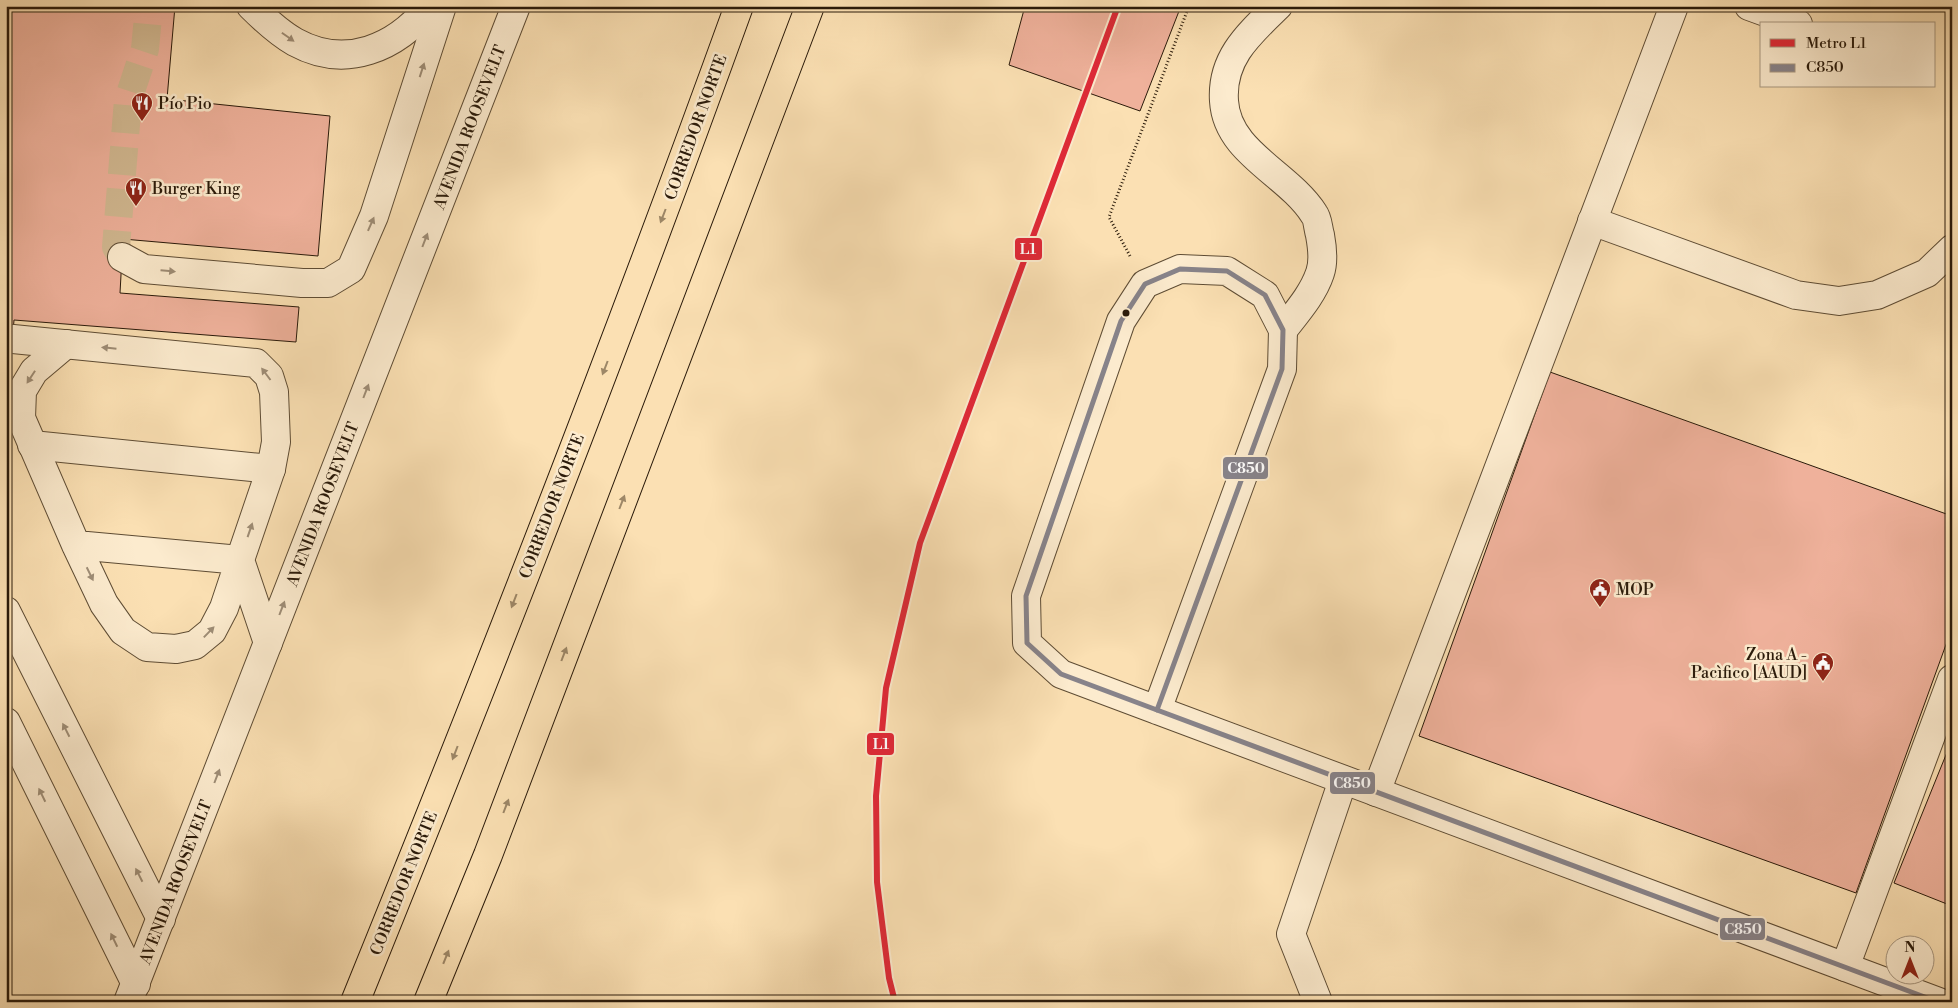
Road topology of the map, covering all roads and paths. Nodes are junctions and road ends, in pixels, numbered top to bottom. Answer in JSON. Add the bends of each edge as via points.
{"nodes":[{"id":1,"x":251,"y":6,"type":"edge"},
{"id":2,"x":430,"y":6,"type":"edge"},
{"id":3,"x":442,"y":6,"type":"edge"},
{"id":4,"x":516,"y":6,"type":"edge"},
{"id":5,"x":739,"y":6,"type":"edge"},
{"id":6,"x":810,"y":6,"type":"edge"},
{"id":7,"x":1189,"y":6,"type":"edge"},
{"id":8,"x":1278,"y":6,"type":"edge"},
{"id":9,"x":1674,"y":6,"type":"edge"},
{"id":10,"x":1749,"y":6,"type":"edge"},
{"id":11,"x":1793,"y":22,"type":"edge"},
{"id":12,"x":1592,"y":221,"type":"junction"},
{"id":13,"x":1952,"y":249,"type":"edge"},
{"id":14,"x":122,"y":257,"type":"dead end"},
{"id":15,"x":1145,"y":284,"type":"junction"},
{"id":16,"x":1283,"y":330,"type":"junction"},
{"id":17,"x":13,"y":339,"type":"dead end"},
{"id":18,"x":66,"y":344,"type":"junction"},
{"id":19,"x":32,"y":445,"type":"junction"},
{"id":20,"x":271,"y":469,"type":"junction"},
{"id":21,"x":76,"y":545,"type":"junction"},
{"id":22,"x":240,"y":560,"type":"junction"},
{"id":23,"x":6,"y":611,"type":"edge"},
{"id":24,"x":268,"y":643,"type":"junction"},
{"id":25,"x":1952,"y":679,"type":"edge"},
{"id":26,"x":1157,"y":710,"type":"junction"},
{"id":27,"x":6,"y":722,"type":"edge"},
{"id":28,"x":1343,"y":780,"type":"junction"},
{"id":29,"x":1376,"y":792,"type":"junction"},
{"id":30,"x":161,"y":919,"type":"junction"},
{"id":31,"x":1845,"y":967,"type":"junction"},
{"id":32,"x":132,"y":993,"type":"edge"},
{"id":33,"x":355,"y":1002,"type":"edge"},
{"id":34,"x":428,"y":1002,"type":"edge"},
{"id":35,"x":1318,"y":1002,"type":"edge"},
{"id":36,"x":1939,"y":1002,"type":"edge"}],
"edges":[{"from":1,"to":2,"type":"street","one_way":true,"via":[[296,42],[325,53],[354,55],[378,48],[402,34]]},
{"from":14,"to":3,"type":"street","one_way":true,"via":[[144,269],[302,282],[328,283],[351,269],[374,216]]},
{"from":24,"to":4,"type":"street","name":"AVENIDA ROOSEVELT","one_way":true},
{"from":5,"to":33,"type":"highway","name":"CORREDOR NORTE","one_way":true,"via":[[604,372]]},
{"from":34,"to":6,"type":"highway","one_way":true,"via":[[488,855]]},
{"from":7,"to":15,"type":"path","via":[[1110,217]]},
{"from":8,"to":16,"type":"street","via":[[1247,36],[1231,60],[1223,88],[1225,115],[1239,142],[1295,191],[1315,215],[1322,245],[1321,272],[1306,300]]},
{"from":9,"to":12,"type":"street"},
{"from":10,"to":11,"type":"street"},
{"from":12,"to":13,"type":"street","via":[[1796,295],[1839,301],[1877,295],[1927,273]]},
{"from":12,"to":29,"type":"street"},
{"from":15,"to":16,"type":"street","via":[[1180,269],[1227,271],[1265,295]]},
{"from":15,"to":26,"type":"street","via":[[1121,321],[1026,596],[1028,643],[1061,674]]},
{"from":16,"to":26,"type":"street","via":[[1282,369]]},
{"from":17,"to":18,"type":"street"},
{"from":18,"to":19,"type":"street","one_way":true,"via":[[34,371],[22,391],[21,418]]},
{"from":20,"to":18,"type":"street","one_way":true,"via":[[276,442],[274,392],[270,376],[256,363]]},
{"from":19,"to":20,"type":"street"},
{"from":19,"to":21,"type":"street"},
{"from":22,"to":20,"type":"street","one_way":true},
{"from":21,"to":22,"type":"street"},
{"from":21,"to":22,"type":"street","one_way":true,"via":[[104,604],[122,631],[147,647],[176,649],[195,645],[212,631],[224,608]]},
{"from":22,"to":24,"type":"street"},
{"from":30,"to":23,"type":"street","one_way":true},
{"from":30,"to":24,"type":"street","name":"AVENIDA ROOSEVELT","one_way":true},
{"from":25,"to":31,"type":"street"},
{"from":26,"to":28,"type":"street"},
{"from":32,"to":27,"type":"street","one_way":true},
{"from":28,"to":29,"type":"street"},
{"from":28,"to":35,"type":"street","via":[[1291,934]]},
{"from":29,"to":31,"type":"street"},
{"from":30,"to":32,"type":"street","name":"AVENIDA ROOSEVELT"},
{"from":31,"to":36,"type":"street"}]}
